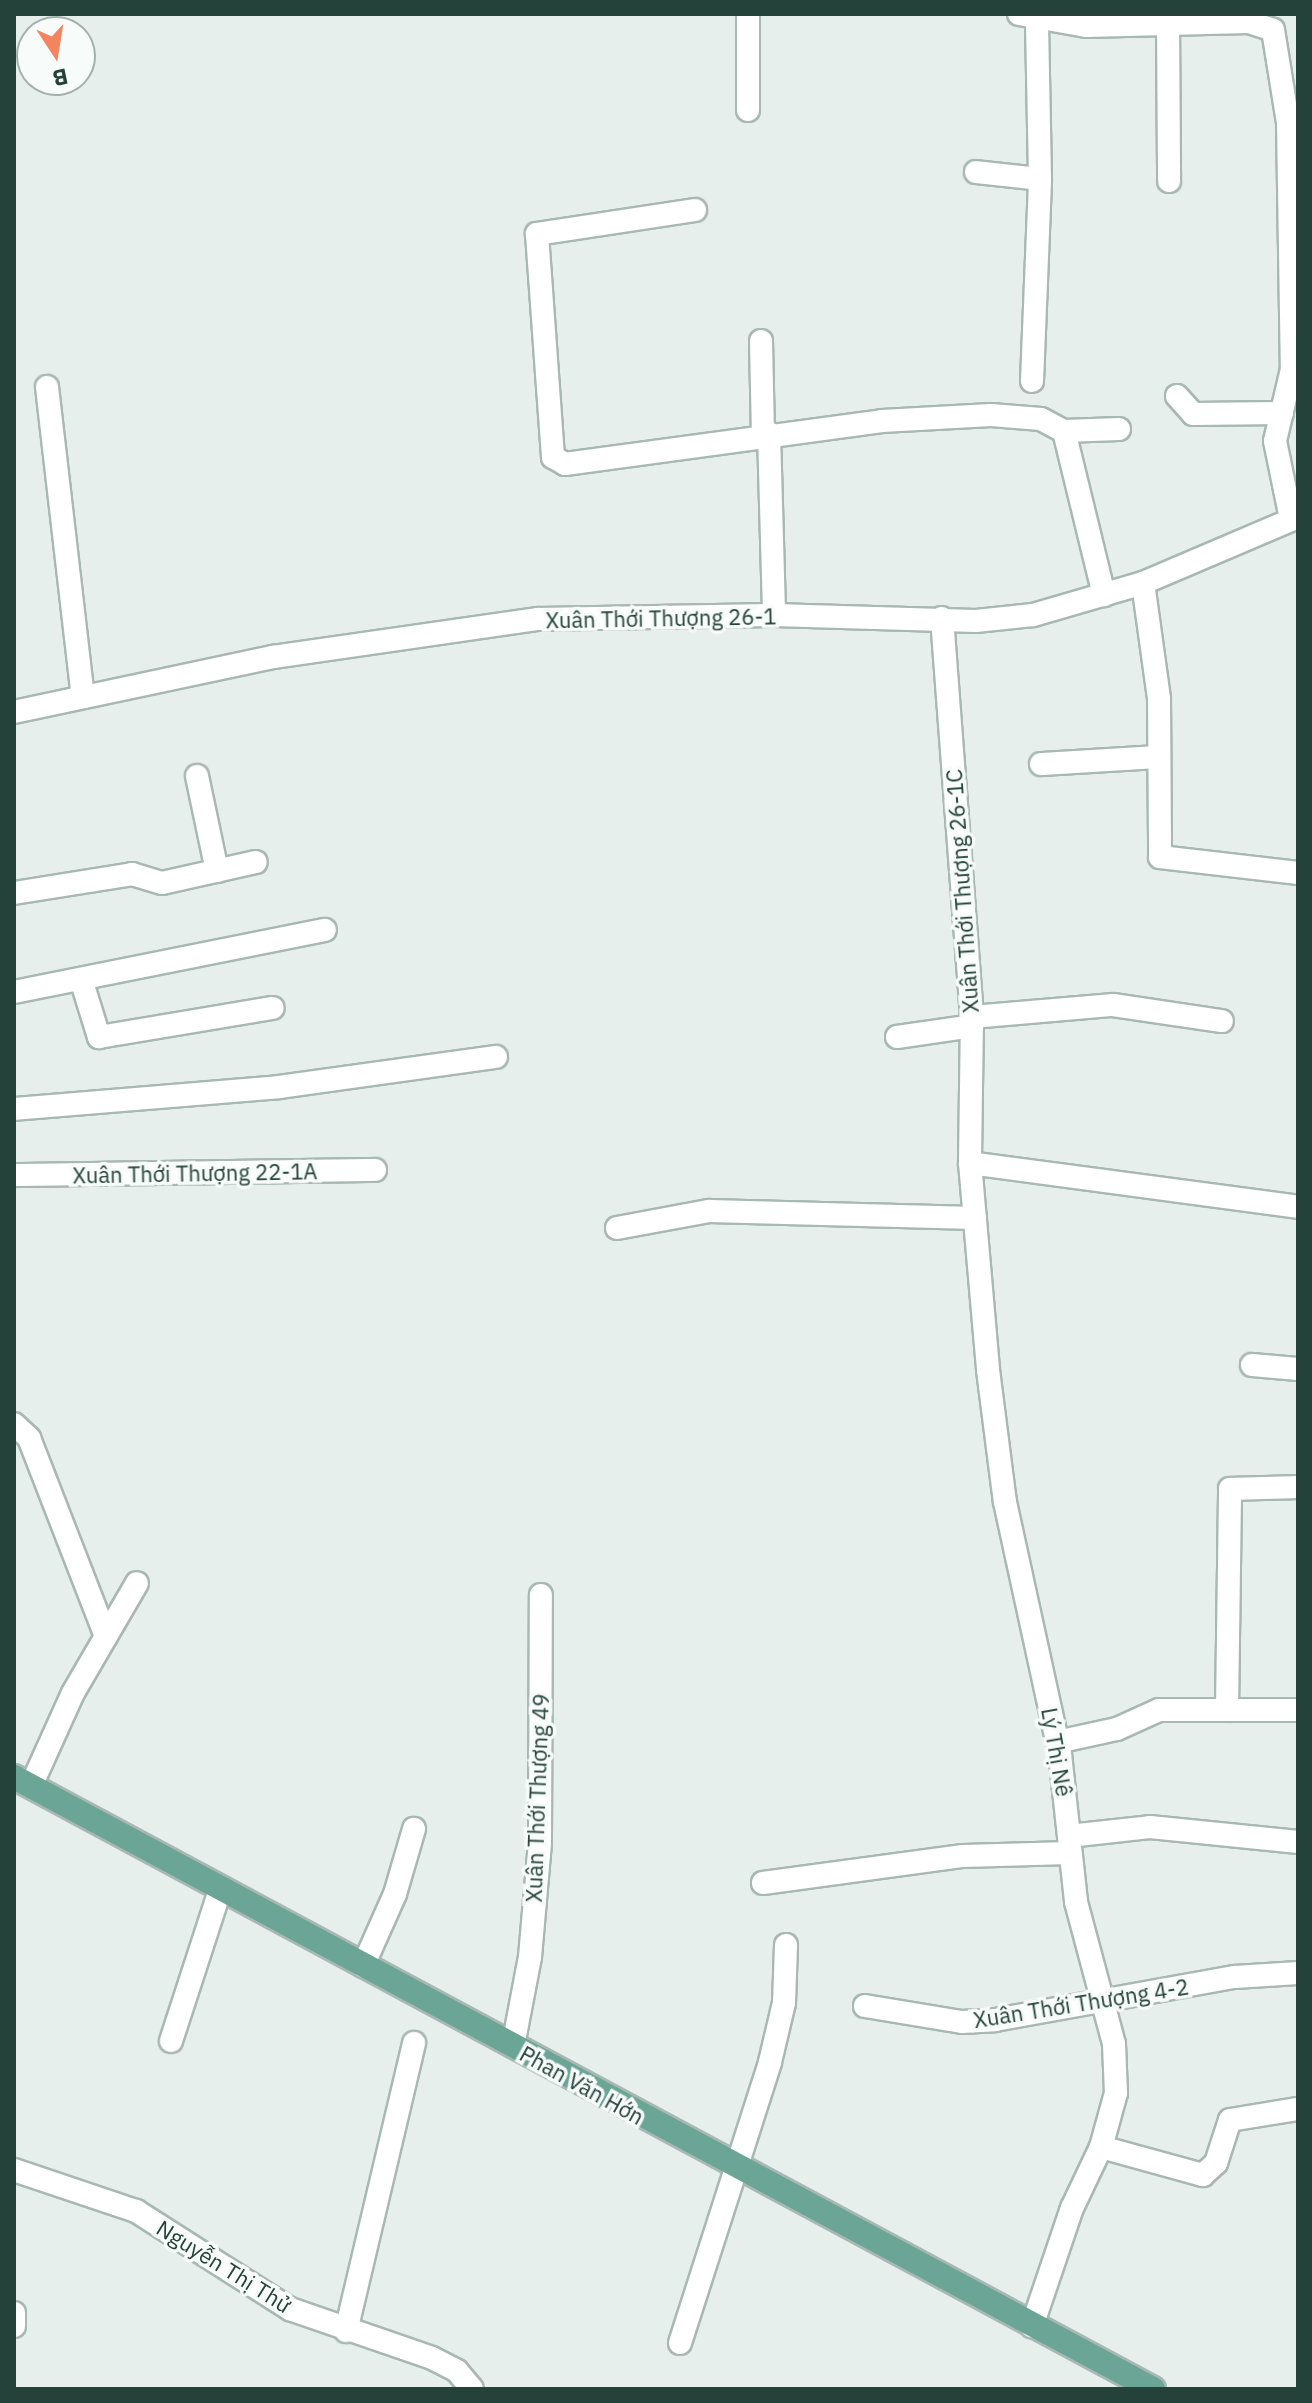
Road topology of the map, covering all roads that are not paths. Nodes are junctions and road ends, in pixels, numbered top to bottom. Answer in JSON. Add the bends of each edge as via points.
{"nodes":[{"id":1,"x":748,"y":14,"type":"edge"},
{"id":2,"x":1027,"y":15,"type":"edge"},
{"id":3,"x":1168,"y":24,"type":"junction"},
{"id":4,"x":748,"y":110,"type":"dead end"},
{"id":5,"x":976,"y":172,"type":"dead end"},
{"id":6,"x":1040,"y":179,"type":"junction"},
{"id":7,"x":1169,"y":181,"type":"dead end"},
{"id":8,"x":695,"y":210,"type":"dead end"},
{"id":9,"x":761,"y":341,"type":"dead end"},
{"id":10,"x":1032,"y":381,"type":"dead end"},
{"id":11,"x":47,"y":387,"type":"dead end"},
{"id":12,"x":1177,"y":396,"type":"dead end"},
{"id":13,"x":1282,"y":413,"type":"junction"},
{"id":14,"x":1119,"y":429,"type":"dead end"},
{"id":15,"x":1064,"y":431,"type":"junction"},
{"id":16,"x":766,"y":433,"type":"junction"},
{"id":17,"x":1295,"y":518,"type":"edge"},
{"id":18,"x":1143,"y":583,"type":"junction"},
{"id":19,"x":1104,"y":595,"type":"junction"},
{"id":20,"x":774,"y":615,"type":"junction"},
{"id":21,"x":942,"y":618,"type":"junction"},
{"id":22,"x":83,"y":697,"type":"junction"},
{"id":23,"x":14,"y":712,"type":"edge"},
{"id":24,"x":1159,"y":757,"type":"junction"},
{"id":25,"x":1041,"y":764,"type":"dead end"},
{"id":26,"x":197,"y":776,"type":"dead end"},
{"id":27,"x":256,"y":862,"type":"dead end"},
{"id":28,"x":217,"y":871,"type":"junction"},
{"id":29,"x":1298,"y":873,"type":"edge"},
{"id":30,"x":14,"y":893,"type":"edge"},
{"id":31,"x":325,"y":930,"type":"dead end"},
{"id":32,"x":81,"y":979,"type":"junction"},
{"id":33,"x":14,"y":992,"type":"edge"},
{"id":34,"x":273,"y":1008,"type":"dead end"},
{"id":35,"x":972,"y":1021,"type":"junction"},
{"id":36,"x":1222,"y":1021,"type":"dead end"},
{"id":37,"x":897,"y":1037,"type":"dead end"},
{"id":38,"x":496,"y":1057,"type":"dead end"},
{"id":39,"x":14,"y":1109,"type":"edge"},
{"id":40,"x":970,"y":1163,"type":"junction"},
{"id":41,"x":375,"y":1170,"type":"dead end"},
{"id":42,"x":14,"y":1175,"type":"edge"},
{"id":43,"x":1298,"y":1207,"type":"edge"},
{"id":44,"x":975,"y":1218,"type":"junction"},
{"id":45,"x":617,"y":1228,"type":"dead end"},
{"id":46,"x":1252,"y":1365,"type":"dead end"},
{"id":47,"x":1298,"y":1369,"type":"edge"},
{"id":48,"x":14,"y":1424,"type":"edge"},
{"id":49,"x":1298,"y":1487,"type":"edge"},
{"id":50,"x":137,"y":1583,"type":"dead end"},
{"id":51,"x":541,"y":1595,"type":"dead end"},
{"id":52,"x":106,"y":1637,"type":"junction"},
{"id":53,"x":1227,"y":1710,"type":"junction"},
{"id":54,"x":1298,"y":1710,"type":"edge"},
{"id":55,"x":1057,"y":1742,"type":"junction"},
{"id":56,"x":22,"y":1781,"type":"edge"},
{"id":57,"x":414,"y":1829,"type":"dead end"},
{"id":58,"x":1298,"y":1842,"type":"edge"},
{"id":59,"x":1069,"y":1844,"type":"junction"},
{"id":60,"x":763,"y":1883,"type":"dead end"},
{"id":61,"x":220,"y":1890,"type":"junction"},
{"id":62,"x":786,"y":1945,"type":"dead end"},
{"id":63,"x":363,"y":1966,"type":"junction"},
{"id":64,"x":1298,"y":1973,"type":"edge"},
{"id":65,"x":1105,"y":2002,"type":"junction"},
{"id":66,"x":865,"y":2006,"type":"dead end"},
{"id":67,"x":171,"y":2041,"type":"dead end"},
{"id":68,"x":414,"y":2043,"type":"dead end"},
{"id":69,"x":513,"y":2046,"type":"junction"},
{"id":70,"x":1298,"y":2109,"type":"edge"},
{"id":71,"x":1101,"y":2147,"type":"junction"},
{"id":72,"x":733,"y":2166,"type":"junction"},
{"id":73,"x":14,"y":2170,"type":"edge"},
{"id":74,"x":14,"y":2313,"type":"edge"},
{"id":75,"x":14,"y":2326,"type":"edge"},
{"id":76,"x":1032,"y":2326,"type":"junction"},
{"id":77,"x":346,"y":2331,"type":"junction"},
{"id":78,"x":680,"y":2343,"type":"dead end"},
{"id":79,"x":1150,"y":2388,"type":"edge"},
{"id":80,"x":472,"y":2389,"type":"edge"}],
"edges":[{"from":1,"to":4,"type":"street"},
{"from":2,"to":3,"type":"street","via":[[1086,26]]},
{"from":2,"to":6,"type":"street"},
{"from":3,"to":7,"type":"street"},
{"from":3,"to":13,"type":"street","via":[[1249,22],[1273,30],[1288,123],[1292,369]]},
{"from":5,"to":6,"type":"street"},
{"from":6,"to":10,"type":"street"},
{"from":8,"to":16,"type":"street","via":[[537,234],[553,457],[565,464]]},
{"from":9,"to":16,"type":"street"},
{"from":11,"to":22,"type":"street"},
{"from":12,"to":13,"type":"street","via":[[1193,414]]},
{"from":13,"to":17,"type":"street","via":[[1275,441]]},
{"from":14,"to":15,"type":"street"},
{"from":15,"to":16,"type":"street","via":[[1041,419],[991,415]]},
{"from":15,"to":19,"type":"street"},
{"from":16,"to":20,"type":"street"},
{"from":17,"to":18,"type":"street","name":"Xuân Thới Thượng 26-1"},
{"from":18,"to":19,"type":"street","name":"Xuân Thới Thượng 26-1"},
{"from":18,"to":24,"type":"street","via":[[1159,699]]},
{"from":19,"to":21,"type":"street","name":"Xuân Thới Thượng 26-1","via":[[1033,615]]},
{"from":20,"to":21,"type":"street","name":"Xuân Thới Thượng 26-1"},
{"from":20,"to":22,"type":"street","name":"Xuân Thới Thượng 26-1","via":[[613,615],[472,626],[273,657]]},
{"from":21,"to":35,"type":"street","name":"Xuân Thới Thượng 26-1C"},
{"from":22,"to":23,"type":"street","name":"Xuân Thới Thượng 26-1"},
{"from":24,"to":25,"type":"street"},
{"from":24,"to":29,"type":"street","via":[[1160,857]]},
{"from":26,"to":28,"type":"street"},
{"from":27,"to":28,"type":"street"},
{"from":28,"to":30,"type":"street","via":[[162,883],[132,874]]},
{"from":31,"to":32,"type":"street"},
{"from":32,"to":33,"type":"street"},
{"from":32,"to":34,"type":"street","via":[[99,1037]]},
{"from":35,"to":36,"type":"street","via":[[1113,1005]]},
{"from":35,"to":37,"type":"street"},
{"from":35,"to":40,"type":"street","name":"Xuân Thới Thượng 26-1C"},
{"from":38,"to":39,"type":"street","via":[[279,1087]]},
{"from":40,"to":43,"type":"street"},
{"from":40,"to":44,"type":"street","name":"Lý Thị Nê"},
{"from":41,"to":42,"type":"street","name":"Xuân Thới Thượng 22-1A"},
{"from":44,"to":45,"type":"street","via":[[709,1211]]},
{"from":44,"to":55,"type":"street","name":"Lý Thị Nê","via":[[1005,1502]]},
{"from":46,"to":47,"type":"street"},
{"from":48,"to":52,"type":"street","via":[[29,1438]]},
{"from":49,"to":53,"type":"street","via":[[1230,1489]]},
{"from":50,"to":52,"type":"street"},
{"from":51,"to":69,"type":"street","name":"Xuân Thới Thượng 49","via":[[540,1842],[530,1957]]},
{"from":52,"to":56,"type":"street"},
{"from":53,"to":54,"type":"street"},
{"from":53,"to":55,"type":"street","via":[[1159,1710],[1117,1729]]},
{"from":55,"to":59,"type":"street","name":"Lý Thị Nê"},
{"from":56,"to":61,"type":"main road","name":"Phan Văn Hớn"},
{"from":57,"to":63,"type":"street","via":[[395,1894]]},
{"from":58,"to":59,"type":"street","via":[[1150,1827]]},
{"from":59,"to":60,"type":"street"},
{"from":59,"to":65,"type":"street","name":"Lý Thị Nê","via":[[1076,1902]]},
{"from":61,"to":63,"type":"main road","name":"Phan Văn Hớn"},
{"from":61,"to":67,"type":"street"},
{"from":62,"to":72,"type":"street","via":[[784,2003],[770,2062]]},
{"from":63,"to":69,"type":"main road","name":"Phan Văn Hớn"},
{"from":64,"to":65,"type":"street","name":"Xuân Thới Thượng 4-2","via":[[1235,1977]]},
{"from":65,"to":66,"type":"street","name":"Xuân Thới Thượng 4-2","via":[[962,2022]]},
{"from":65,"to":71,"type":"street","name":"Lý Thị Nê","via":[[1116,2093]]},
{"from":68,"to":77,"type":"street"},
{"from":69,"to":72,"type":"main road","name":"Phan Văn Hớn"},
{"from":70,"to":71,"type":"street","via":[[1230,2120],[1216,2163],[1203,2175]]},
{"from":71,"to":76,"type":"street","name":"Lý Thị Nê","via":[[1072,2208]]},
{"from":72,"to":76,"type":"main road","name":"Phan Văn Hớn"},
{"from":72,"to":78,"type":"street"},
{"from":73,"to":77,"type":"street","name":"Nguyễn Thị Thử","via":[[136,2211],[249,2287]]},
{"from":74,"to":75,"type":"street"},
{"from":76,"to":79,"type":"main road","name":"Phan Văn Hớn"},
{"from":77,"to":80,"type":"street","name":"Nguyễn Thị Thử","via":[[432,2358],[457,2371]]}]}
